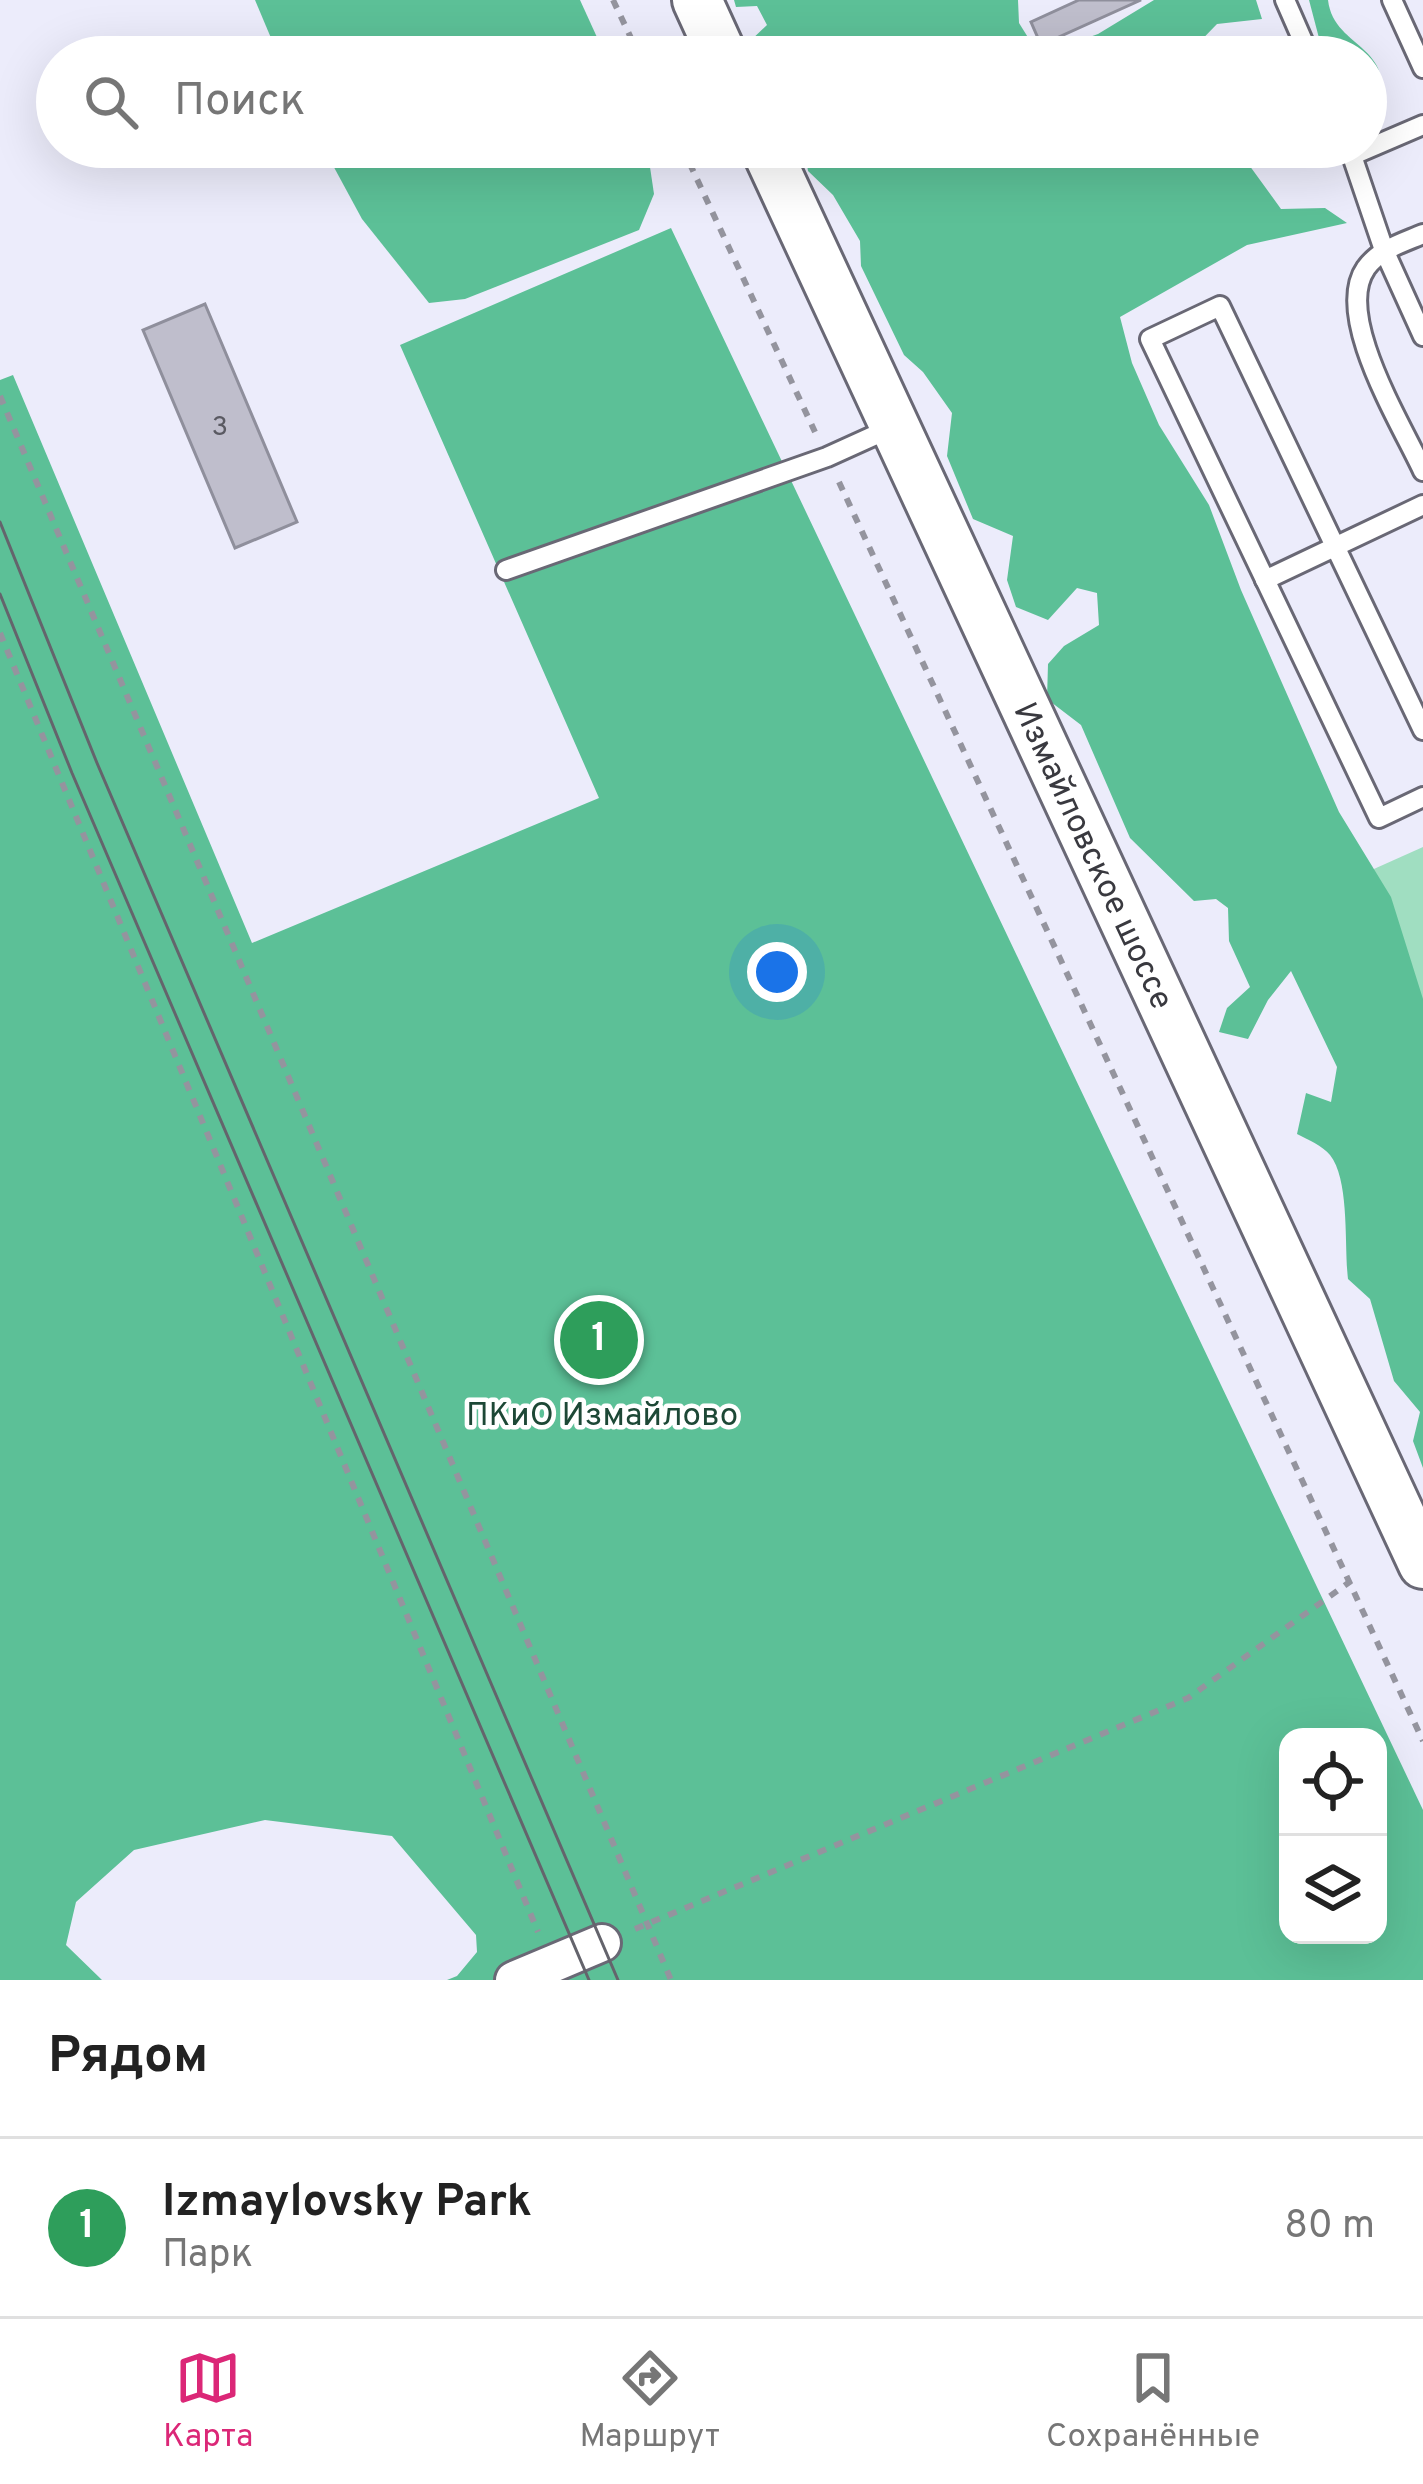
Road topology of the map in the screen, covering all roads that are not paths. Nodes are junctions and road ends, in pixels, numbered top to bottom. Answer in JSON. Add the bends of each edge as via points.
{"nodes":[{"id":1,"x":697,"y":0,"type":"edge"},
{"id":2,"x":1285,"y":0,"type":"edge"},
{"id":3,"x":1392,"y":0,"type":"edge"},
{"id":4,"x":713,"y":36,"type":"edge"},
{"id":5,"x":1301,"y":36,"type":"edge"},
{"id":6,"x":1423,"y":68,"type":"edge"},
{"id":7,"x":1423,"y":125,"type":"edge"},
{"id":8,"x":1387,"y":138,"type":"edge"},
{"id":9,"x":775,"y":168,"type":"edge"},
{"id":10,"x":1357,"y":168,"type":"edge"},
{"id":11,"x":1423,"y":234,"type":"edge"},
{"id":12,"x":1384,"y":250,"type":"junction"},
{"id":13,"x":1423,"y":336,"type":"edge"},
{"id":14,"x":896,"y":426,"type":"junction"},
{"id":15,"x":1423,"y":471,"type":"edge"},
{"id":16,"x":1423,"y":505,"type":"edge"},
{"id":17,"x":1336,"y":547,"type":"junction"},
{"id":18,"x":506,"y":570,"type":"dead end"},
{"id":19,"x":1265,"y":580,"type":"junction"},
{"id":20,"x":1423,"y":730,"type":"edge"},
{"id":21,"x":1423,"y":797,"type":"edge"},
{"id":22,"x":1423,"y":1564,"type":"edge"},
{"id":23,"x":602,"y":1943,"type":"road end"},
{"id":24,"x":514,"y":1980,"type":"edge"}],
"edges":[{"from":1,"to":4,"type":"main road"},
{"from":2,"to":5,"type":"lane"},
{"from":3,"to":6,"type":"lane"},
{"from":7,"to":8,"type":"lane"},
{"from":9,"to":14,"type":"main road","name":"Измайловское шоссе"},
{"from":10,"to":12,"type":"lane"},
{"from":11,"to":12,"type":"lane"},
{"from":12,"to":13,"type":"lane"},
{"from":12,"to":15,"type":"lane","via":[[1354,297],[1358,328]]},
{"from":14,"to":18,"type":"lane"},
{"from":14,"to":22,"type":"main road","name":"Измайловское шоссе"},
{"from":16,"to":17,"type":"lane"},
{"from":17,"to":19,"type":"lane"},
{"from":17,"to":19,"type":"lane","via":[[1220,306],[1150,339]]},
{"from":17,"to":20,"type":"lane"},
{"from":19,"to":21,"type":"lane","via":[[1379,818]]},
{"from":23,"to":24,"type":"street"}]}
